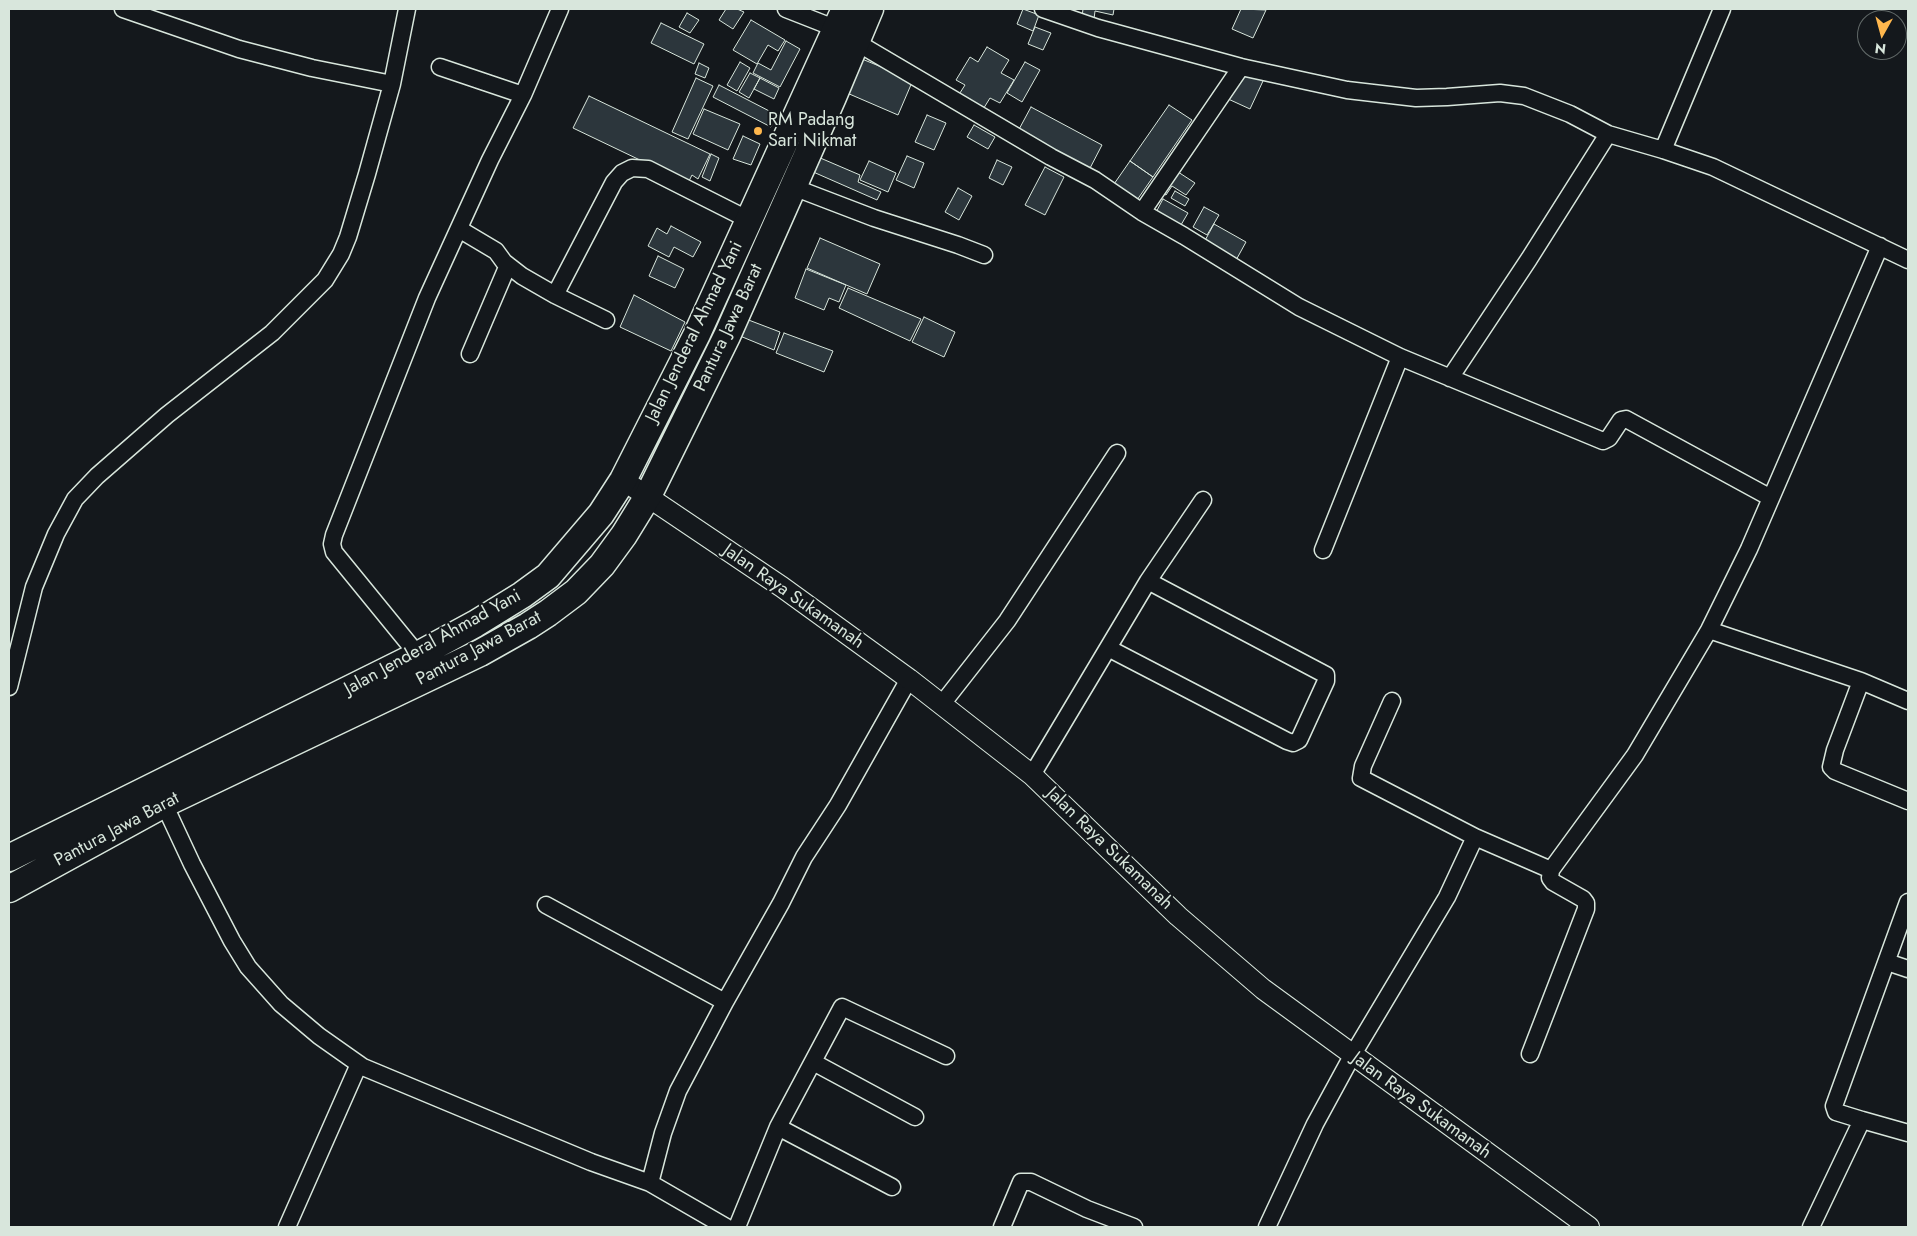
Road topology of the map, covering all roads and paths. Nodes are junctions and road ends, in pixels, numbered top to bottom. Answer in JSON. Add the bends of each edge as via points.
{"nodes":[{"id":1,"x":123,"y":9,"type":"edge"},
{"id":2,"x":407,"y":9,"type":"edge"},
{"id":3,"x":560,"y":9,"type":"edge"},
{"id":4,"x":786,"y":9,"type":"edge"},
{"id":5,"x":870,"y":9,"type":"edge"},
{"id":6,"x":1043,"y":9,"type":"edge"},
{"id":7,"x":1722,"y":9,"type":"edge"},
{"id":8,"x":846,"y":27,"type":"edge"},
{"id":9,"x":440,"y":67,"type":"dead end"},
{"id":10,"x":1241,"y":67,"type":"junction"},
{"id":11,"x":392,"y":84,"type":"junction"},
{"id":12,"x":523,"y":95,"type":"junction"},
{"id":13,"x":1608,"y":134,"type":"junction"},
{"id":14,"x":1664,"y":150,"type":"junction"},
{"id":15,"x":793,"y":187,"type":"junction"},
{"id":16,"x":1142,"y":212,"type":"junction"},
{"id":17,"x":748,"y":220,"type":"junction"},
{"id":18,"x":459,"y":229,"type":"junction"},
{"id":19,"x":1880,"y":246,"type":"junction"},
{"id":20,"x":984,"y":255,"type":"dead end"},
{"id":21,"x":1908,"y":260,"type":"edge"},
{"id":22,"x":508,"y":265,"type":"junction"},
{"id":23,"x":555,"y":295,"type":"junction"},
{"id":24,"x":606,"y":320,"type":"dead end"},
{"id":25,"x":470,"y":354,"type":"dead end"},
{"id":26,"x":1400,"y":357,"type":"junction"},
{"id":27,"x":1450,"y":378,"type":"junction"},
{"id":28,"x":1117,"y":453,"type":"dead end"},
{"id":29,"x":623,"y":480,"type":"junction"},
{"id":30,"x":648,"y":496,"type":"junction"},
{"id":31,"x":1771,"y":498,"type":"junction"},
{"id":32,"x":1203,"y":500,"type":"dead end"},
{"id":33,"x":1323,"y":550,"type":"dead end"},
{"id":34,"x":1148,"y":581,"type":"junction"},
{"id":35,"x":1709,"y":630,"type":"junction"},
{"id":36,"x":1108,"y":648,"type":"junction"},
{"id":37,"x":418,"y":655,"type":"junction"},
{"id":38,"x":909,"y":679,"type":"junction"},
{"id":39,"x":1861,"y":681,"type":"junction"},
{"id":40,"x":9,"y":686,"type":"edge"},
{"id":41,"x":1392,"y":701,"type":"dead end"},
{"id":42,"x":1908,"y":701,"type":"edge"},
{"id":43,"x":942,"y":704,"type":"junction"},
{"id":44,"x":1032,"y":775,"type":"junction"},
{"id":45,"x":1908,"y":801,"type":"edge"},
{"id":46,"x":164,"y":804,"type":"junction"},
{"id":47,"x":1475,"y":837,"type":"junction"},
{"id":48,"x":9,"y":858,"type":"edge"},
{"id":49,"x":1550,"y":870,"type":"junction"},
{"id":50,"x":9,"y":889,"type":"edge"},
{"id":51,"x":1908,"y":902,"type":"edge"},
{"id":52,"x":546,"y":905,"type":"dead end"},
{"id":53,"x":1887,"y":962,"type":"junction"},
{"id":54,"x":1908,"y":969,"type":"edge"},
{"id":55,"x":725,"y":1002,"type":"junction"},
{"id":56,"x":1530,"y":1054,"type":"dead end"},
{"id":57,"x":946,"y":1056,"type":"dead end"},
{"id":58,"x":1352,"y":1056,"type":"junction"},
{"id":59,"x":813,"y":1062,"type":"junction"},
{"id":60,"x":359,"y":1064,"type":"junction"},
{"id":61,"x":915,"y":1117,"type":"dead end"},
{"id":62,"x":1862,"y":1120,"type":"junction"},
{"id":63,"x":778,"y":1127,"type":"junction"},
{"id":64,"x":1908,"y":1133,"type":"edge"},
{"id":65,"x":650,"y":1183,"type":"junction"},
{"id":66,"x":892,"y":1187,"type":"dead end"},
{"id":67,"x":287,"y":1227,"type":"edge"},
{"id":68,"x":726,"y":1227,"type":"edge"},
{"id":69,"x":737,"y":1227,"type":"edge"},
{"id":70,"x":1002,"y":1227,"type":"edge"},
{"id":71,"x":1134,"y":1227,"type":"edge"},
{"id":72,"x":1267,"y":1227,"type":"edge"},
{"id":73,"x":1589,"y":1227,"type":"edge"},
{"id":74,"x":1811,"y":1227,"type":"edge"}],
"edges":[{"from":1,"to":11,"type":"street","via":[[239,49]]},
{"from":2,"to":11,"type":"street"},
{"from":3,"to":12,"type":"street"},
{"from":4,"to":8,"type":"street"},
{"from":5,"to":8,"type":"highway","name":"Pantura Jawa Barat"},
{"from":6,"to":10,"type":"street","via":[[1098,28]]},
{"from":7,"to":14,"type":"street"},
{"from":8,"to":15,"type":"highway","name":"Pantura Jawa Barat"},
{"from":8,"to":16,"type":"street"},
{"from":8,"to":17,"type":"highway","name":"Jalan Jenderal Ahmad Yani"},
{"from":9,"to":12,"type":"street"},
{"from":10,"to":13,"type":"street","via":[[1347,90],[1416,98],[1500,93],[1524,96],[1570,114]]},
{"from":10,"to":16,"type":"street"},
{"from":11,"to":40,"type":"street","via":[[348,237],[325,280],[272,333],[167,415],[75,499],[34,587]]},
{"from":12,"to":18,"type":"street"},
{"from":13,"to":14,"type":"street"},
{"from":13,"to":27,"type":"street"},
{"from":14,"to":19,"type":"street","via":[[1713,167]]},
{"from":15,"to":20,"type":"street"},
{"from":15,"to":30,"type":"highway","name":"Pantura Jawa Barat","via":[[727,336]]},
{"from":16,"to":26,"type":"street","via":[[1298,307]]},
{"from":17,"to":23,"type":"street","via":[[648,170],[632,168],[614,182]]},
{"from":17,"to":29,"type":"highway","name":"Jalan Jenderal Ahmad Yani","via":[[697,334]]},
{"from":18,"to":22,"type":"street","via":[[496,251]]},
{"from":18,"to":37,"type":"street","via":[[388,395],[332,544],[334,552]]},
{"from":19,"to":21,"type":"street"},
{"from":19,"to":31,"type":"street"},
{"from":22,"to":23,"type":"street"},
{"from":22,"to":25,"type":"street"},
{"from":23,"to":24,"type":"street"},
{"from":26,"to":27,"type":"street"},
{"from":26,"to":33,"type":"street"},
{"from":27,"to":31,"type":"street","via":[[1605,441],[1620,420],[1626,420]]},
{"from":28,"to":43,"type":"street","via":[[1008,621]]},
{"from":29,"to":30,"type":"street","name":"Jalan Raya Sukamanah"},
{"from":29,"to":37,"type":"highway","name":"Jalan Jenderal Ahmad Yani","via":[[601,514],[548,576],[483,620]]},
{"from":30,"to":38,"type":"street","name":"Jalan Raya Sukamanah"},
{"from":30,"to":46,"type":"highway","name":"Pantura Jawa Barat","via":[[602,565],[576,592],[528,626],[480,653]]},
{"from":31,"to":35,"type":"street"},
{"from":32,"to":34,"type":"street"},
{"from":34,"to":36,"type":"street"},
{"from":34,"to":36,"type":"street","via":[[1326,675],[1326,682],[1299,740],[1287,742]]},
{"from":35,"to":39,"type":"street"},
{"from":35,"to":49,"type":"street","via":[[1635,755]]},
{"from":36,"to":44,"type":"street"},
{"from":37,"to":48,"type":"highway","name":"Jalan Jenderal Ahmad Yani"},
{"from":38,"to":43,"type":"street","name":"Jalan Raya Sukamanah"},
{"from":38,"to":55,"type":"street","via":[[838,805],[804,857]]},
{"from":39,"to":42,"type":"street"},
{"from":39,"to":45,"type":"street","via":[[1831,767],[1836,772]]},
{"from":41,"to":47,"type":"street","via":[[1360,778]]},
{"from":43,"to":44,"type":"street","name":"Jalan Raya Sukamanah"},
{"from":44,"to":58,"type":"street","name":"Jalan Raya Sukamanah","via":[[1220,953],[1263,990]]},
{"from":46,"to":50,"type":"highway","name":"Pantura Jawa Barat"},
{"from":46,"to":60,"type":"street","via":[[192,864],[248,966],[281,1004]]},
{"from":47,"to":49,"type":"street"},
{"from":47,"to":58,"type":"street","via":[[1447,897]]},
{"from":49,"to":56,"type":"street","via":[[1553,882],[1583,899],[1586,909]]},
{"from":51,"to":53,"type":"street"},
{"from":52,"to":55,"type":"street"},
{"from":53,"to":54,"type":"street"},
{"from":53,"to":62,"type":"street","via":[[1834,1108],[1836,1112]]},
{"from":55,"to":65,"type":"street","via":[[678,1091]]},
{"from":57,"to":59,"type":"street","via":[[842,1007]]},
{"from":58,"to":72,"type":"street","via":[[1315,1124]]},
{"from":58,"to":73,"type":"street","name":"Jalan Raya Sukamanah"},
{"from":59,"to":61,"type":"street"},
{"from":59,"to":63,"type":"street"},
{"from":60,"to":65,"type":"street","via":[[492,1122]]},
{"from":60,"to":67,"type":"street"},
{"from":62,"to":64,"type":"street"},
{"from":62,"to":74,"type":"street"},
{"from":63,"to":66,"type":"street"},
{"from":63,"to":69,"type":"street"},
{"from":65,"to":68,"type":"street"},
{"from":70,"to":71,"type":"street","via":[[1021,1182],[1031,1182]]}]}
